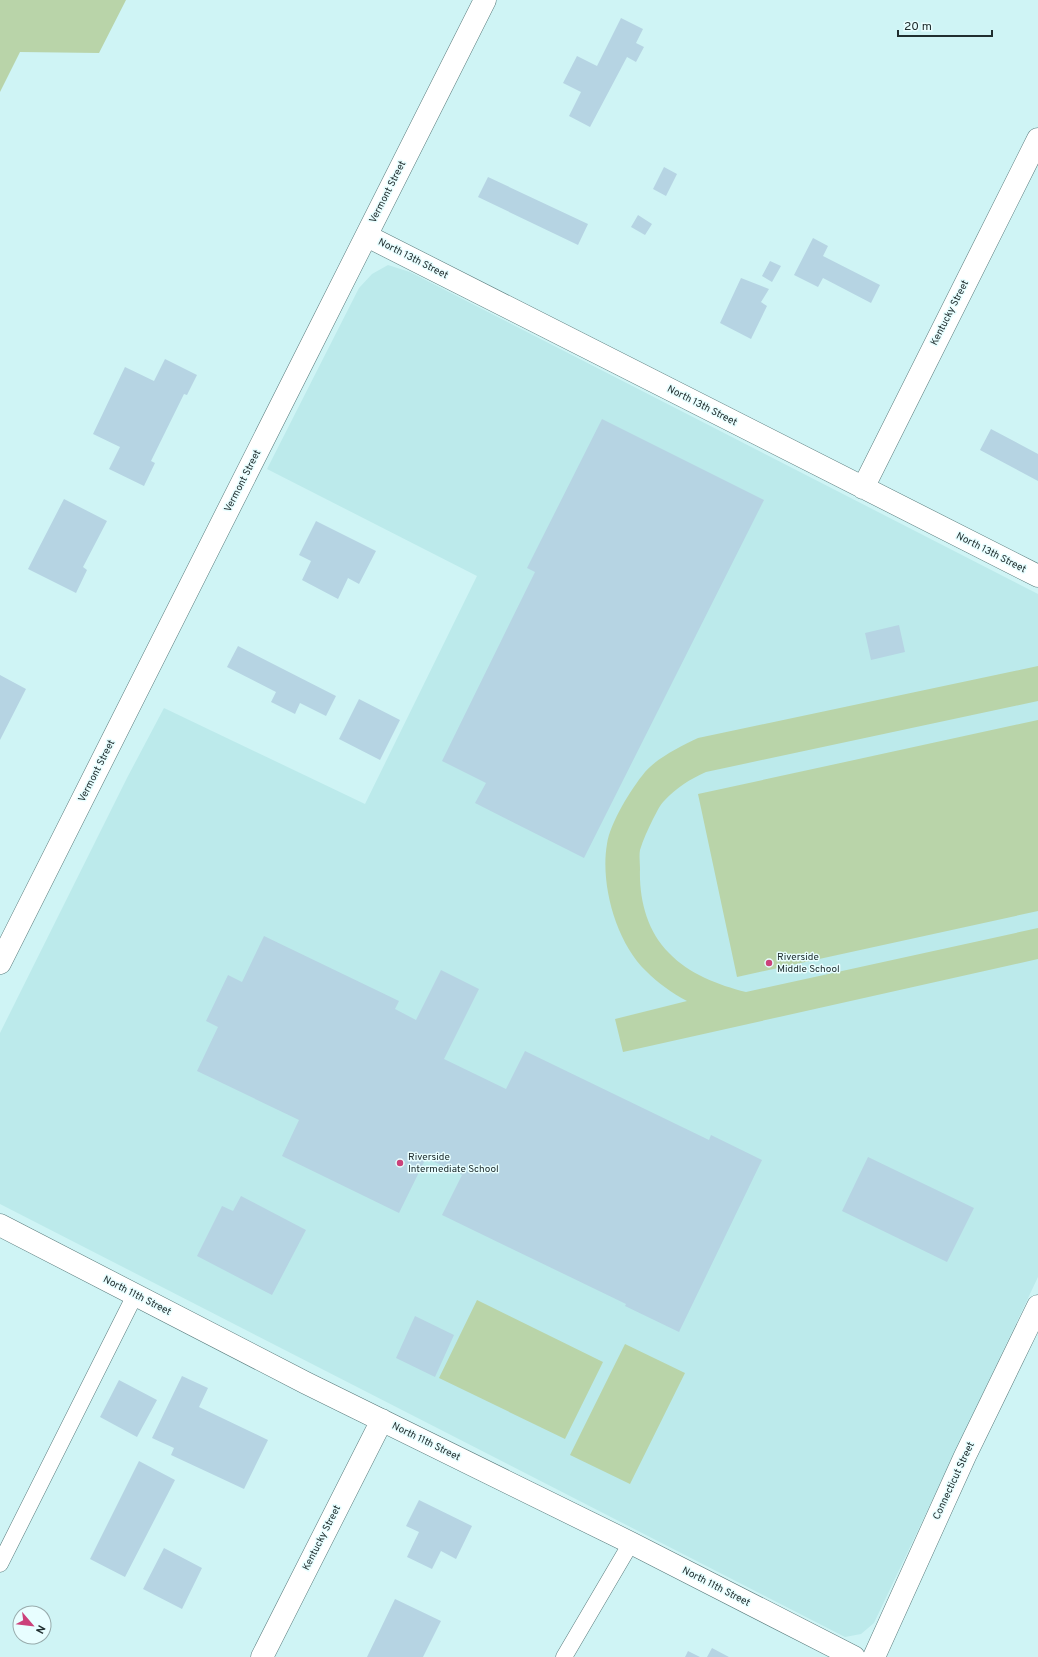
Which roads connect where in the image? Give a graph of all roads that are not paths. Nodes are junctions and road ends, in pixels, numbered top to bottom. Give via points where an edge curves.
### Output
1 (485, 0) edge
2 (1038, 139) edge
3 (366, 236) junction
4 (863, 488) junction
5 (1038, 576) edge
6 (0, 963) edge
7 (0, 1224) edge
8 (135, 1295) junction
9 (1038, 1306) edge
10 (382, 1420) junction
11 (631, 1543) junction
12 (0, 1564) edge
13 (262, 1657) edge
14 (564, 1657) edge
15 (854, 1657) edge
16 (874, 1657) edge

1 - 3 street, Vermont Street
2 - 4 street, Kentucky Street
3 - 4 street, North 13th Street
3 - 6 street, Vermont Street
4 - 5 street, North 13th Street
7 - 8 street, North 11th Street
8 - 10 street, North 11th Street
8 - 12 lane
9 - 16 street, Connecticut Street via 965,1456
10 - 11 street, North 11th Street
10 - 13 street, Kentucky Street
11 - 14 lane
11 - 15 street, North 11th Street

